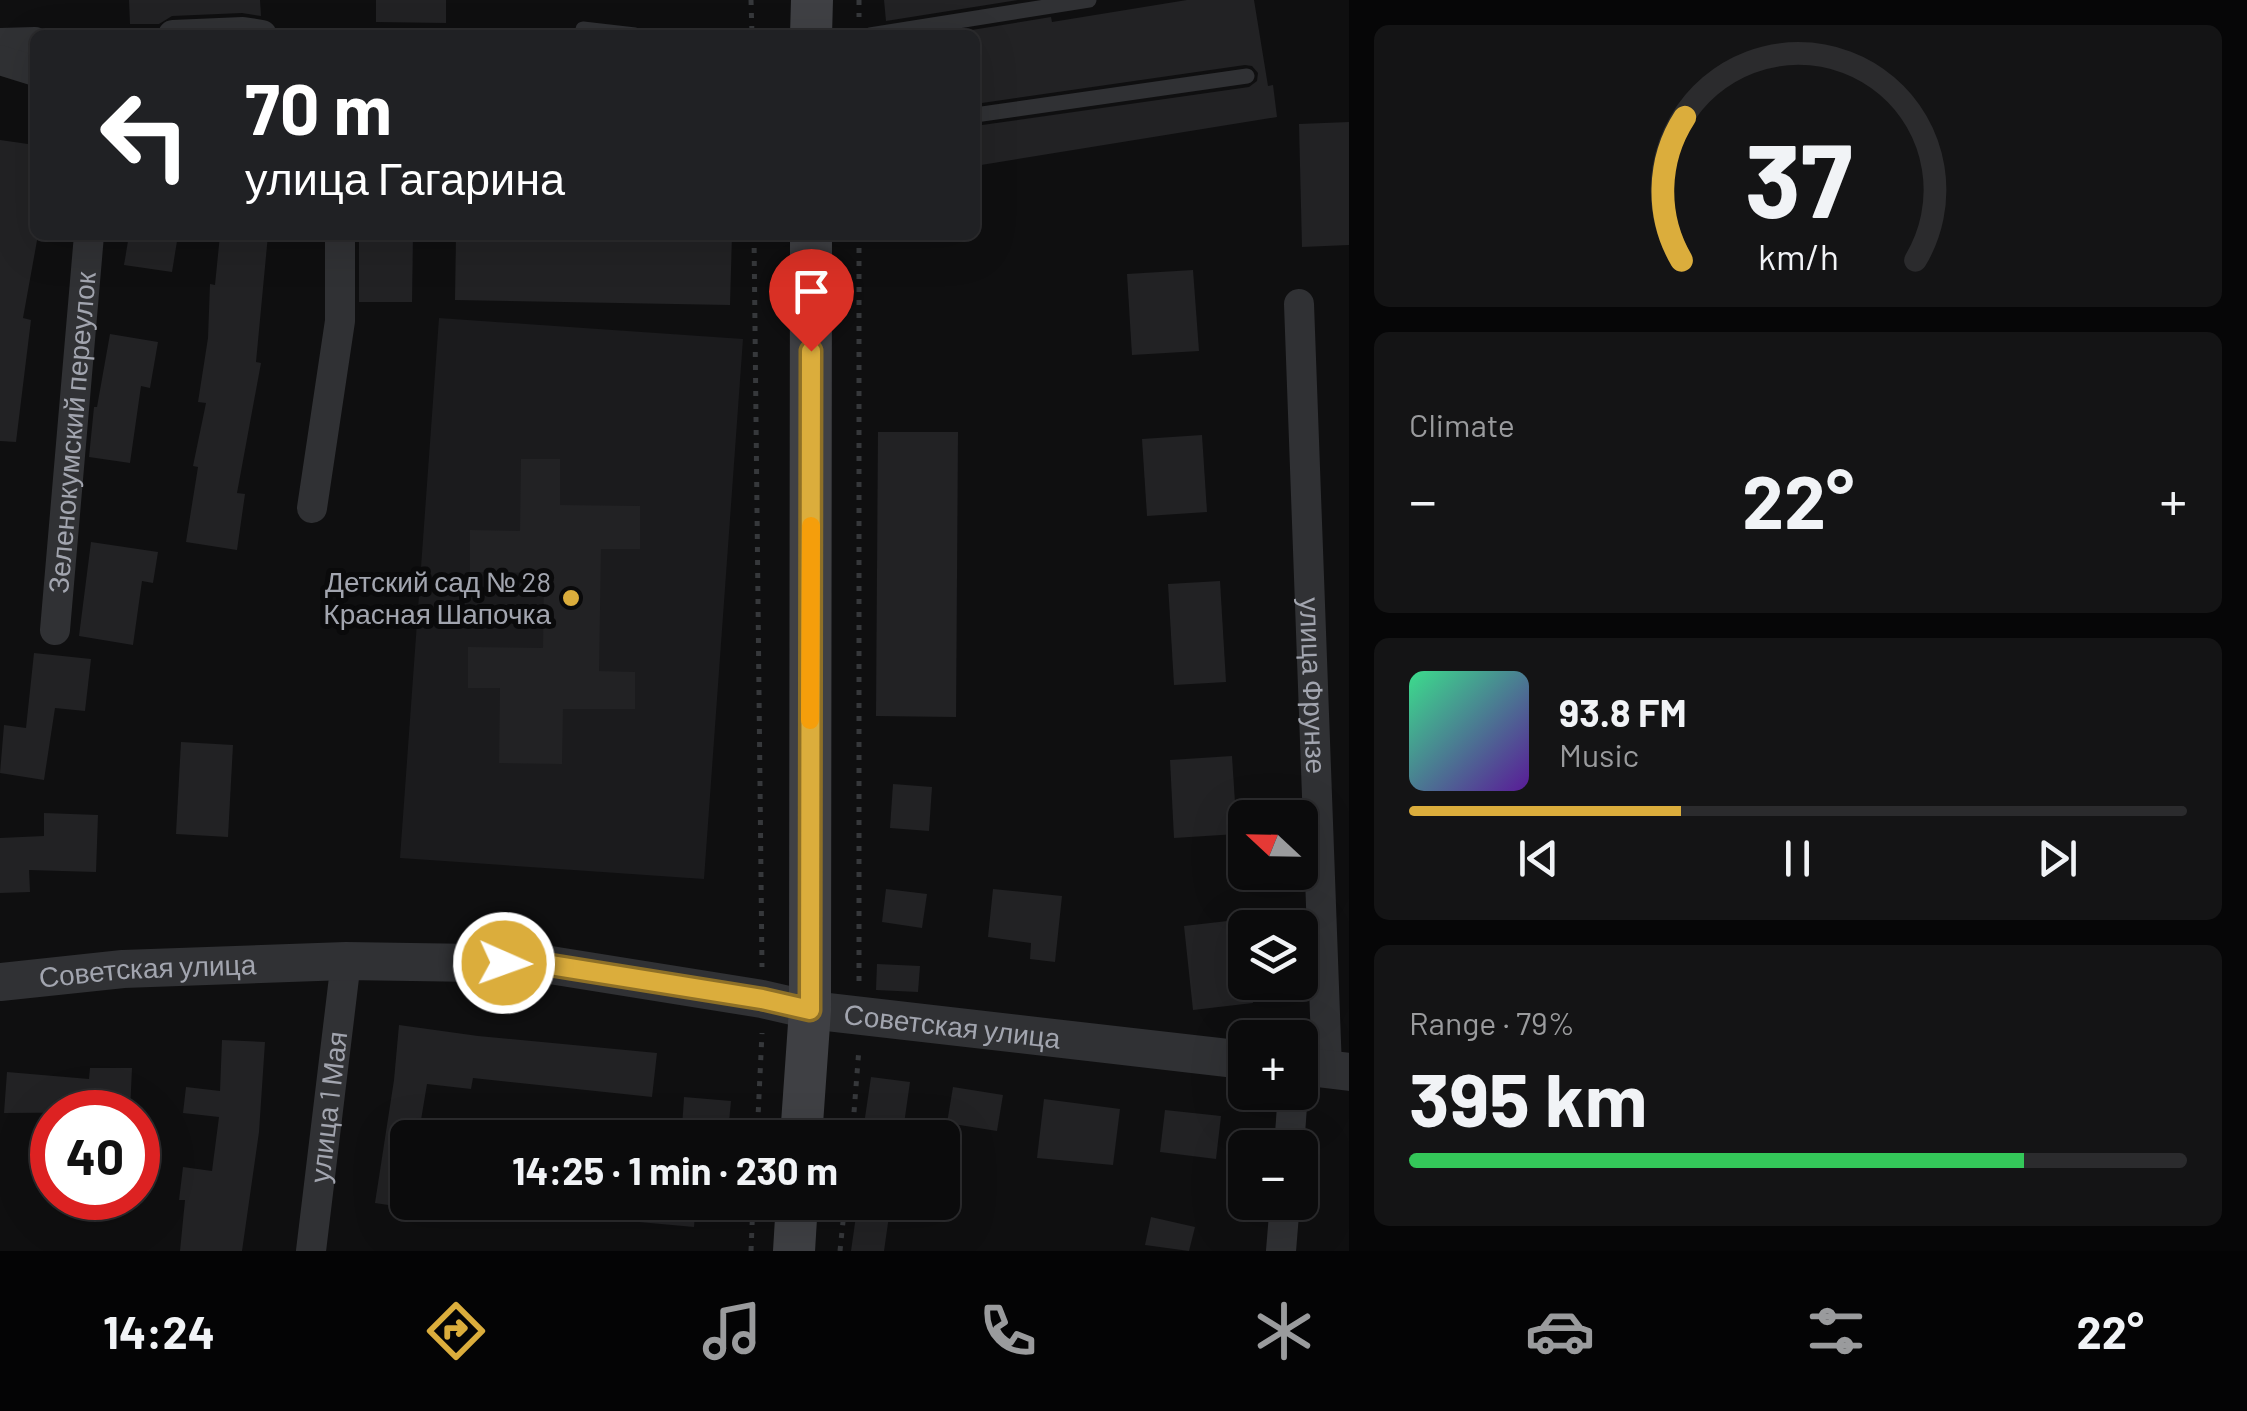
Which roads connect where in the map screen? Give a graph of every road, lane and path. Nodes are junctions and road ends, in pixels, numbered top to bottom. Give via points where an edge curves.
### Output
1 (752, 0) edge
2 (812, 0) edge
3 (1089, 0) edge
4 (583, 29) dead end
5 (592, 30) edge
6 (752, 30) edge
7 (812, 30) edge
8 (901, 30) edge
9 (30, 42) edge
10 (0, 43) edge
11 (0, 60) edge
12 (30, 69) edge
13 (1247, 76) dead end
14 (980, 114) edge
15 (89, 240) edge
16 (340, 240) edge
17 (754, 240) edge
18 (811, 240) edge
19 (859, 240) edge
20 (1299, 304) dead end
21 (312, 508) dead end
22 (55, 630) dead end
23 (346, 961) junction
24 (0, 982) edge
25 (762, 999) junction
26 (810, 1010) junction
27 (859, 1016) junction
28 (1228, 1058) edge
29 (1325, 1069) edge
30 (758, 1120) edge
31 (802, 1120) edge
32 (854, 1120) edge
33 (752, 1220) edge
34 (796, 1220) edge
35 (843, 1220) edge
36 (1284, 1220) edge
37 (311, 1251) edge
38 (750, 1251) edge
39 (794, 1251) edge
40 (840, 1251) edge
41 (1281, 1251) edge

1 - 6 path
2 - 7 main road
3 - 8 lane
4 - 5 lane
9 - 10 street
11 - 12 street
13 - 14 lane
15 - 22 street, Зеленокумский переулок
16 - 21 street via 340,321
17 - 25 path
18 - 26 main road
19 - 27 path
20 - 29 street, улица Фрунзе
23 - 24 street, Советская улица via 122,968
23 - 25 street, Советская улица via 544,964
23 - 37 street, улица 1 Мая
25 - 26 street, Советская улица
25 - 30 path
26 - 27 street, Советская улица
26 - 31 main road
27 - 28 street, Советская улица
27 - 32 path
33 - 38 path
34 - 39 main road
35 - 40 path
36 - 41 street

